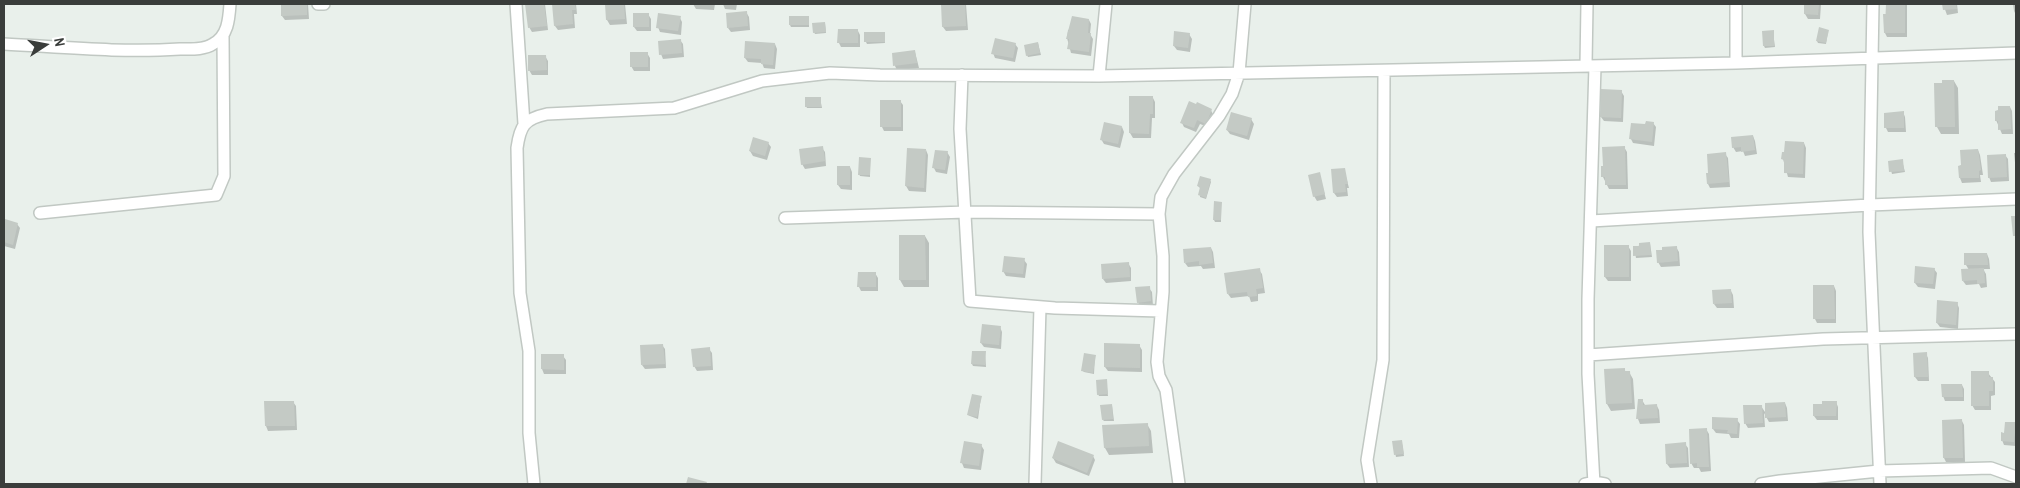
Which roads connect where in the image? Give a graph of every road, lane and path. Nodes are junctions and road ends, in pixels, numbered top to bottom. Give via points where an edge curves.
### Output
1 (230, 4) edge
2 (318, 4) edge
3 (324, 4) edge
4 (516, 4) edge
5 (1106, 4) edge
6 (1245, 4) edge
7 (1587, 4) edge
8 (1736, 4) edge
9 (1873, 4) edge
10 (223, 36) junction
11 (4, 44) edge
12 (2016, 53) edge
13 (1872, 57) junction
14 (1736, 63) junction
15 (1590, 65) junction
16 (1384, 71) junction
17 (1239, 73) junction
18 (962, 75) junction
19 (1099, 76) junction
20 (524, 124) junction
21 (2016, 199) edge
22 (1870, 205) junction
23 (966, 212) junction
24 (40, 213) dead end
25 (1159, 214) junction
26 (786, 218) dead end
27 (1591, 221) junction
28 (1040, 307) junction
29 (1160, 310) junction
30 (2016, 334) edge
31 (1873, 337) junction
32 (1588, 355) junction
33 (1879, 471) junction
34 (2016, 477) edge
35 (534, 484) edge
36 (1035, 484) edge
37 (1179, 484) edge
38 (1371, 484) edge
39 (1594, 484) edge
40 (1761, 484) edge
41 (1880, 484) edge

1 - 10 street
2 - 3 street
4 - 20 street
5 - 19 street
6 - 17 street
7 - 15 street
8 - 14 street
9 - 13 street
10 - 11 street via 205,48 164,50
10 - 24 street via 224,176 216,195
12 - 13 street
13 - 14 street
13 - 22 street
14 - 15 street
15 - 16 street
15 - 27 street
16 - 17 street
16 - 38 street via 1383,360 1367,460
17 - 19 street
17 - 25 street via 1232,94 1219,116 1174,174 1161,197
18 - 19 street
18 - 20 street via 830,73 762,81 674,108 547,114
18 - 23 street via 960,129
20 - 35 street via 519,132 517,148 520,293 528,352 529,433
21 - 22 street
22 - 27 street
22 - 31 street
23 - 25 street
23 - 26 street
23 - 28 street via 970,301
25 - 29 street via 1163,256
27 - 32 street
28 - 29 street
28 - 36 street
29 - 37 street via 1157,362 1166,390
30 - 31 street
31 - 32 street
31 - 33 street
32 - 39 street
33 - 34 street via 1991,468
33 - 40 street
33 - 41 street

